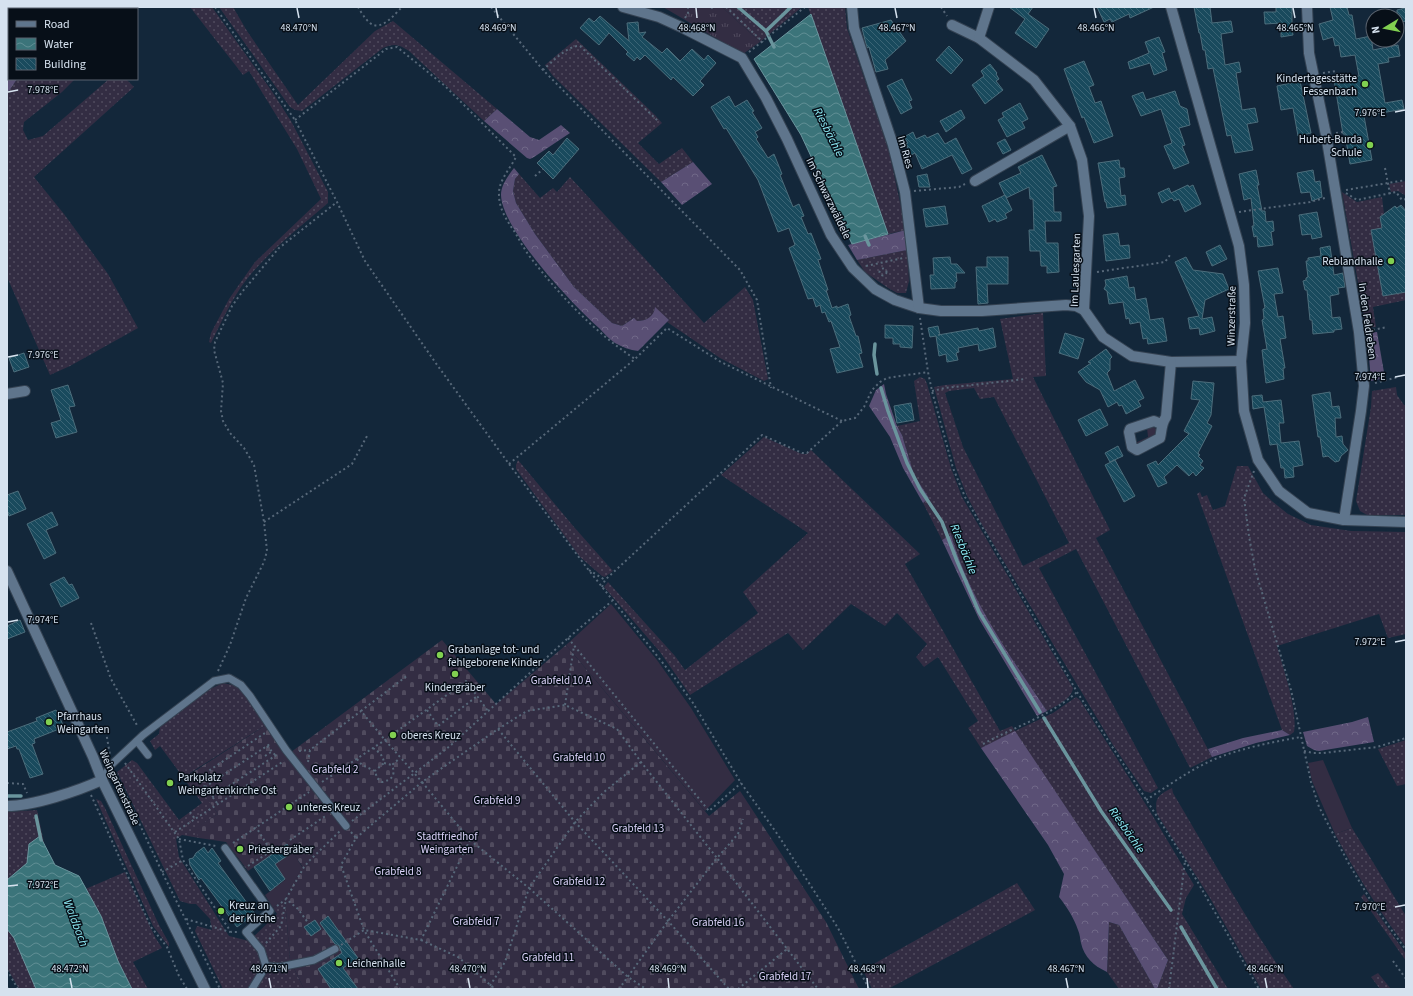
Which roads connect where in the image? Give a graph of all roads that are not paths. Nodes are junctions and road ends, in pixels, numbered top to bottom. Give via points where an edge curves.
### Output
1 (623, 7) edge
2 (852, 7) edge
3 (989, 7) edge
4 (1171, 7) edge
5 (1307, 7) edge
6 (952, 25) dead end
7 (979, 38) junction
8 (1070, 126) junction
9 (975, 181) road end
10 (919, 308) junction
11 (1084, 310) junction
12 (1241, 361) junction
13 (1171, 362) junction
14 (25, 391) dead end
15 (7, 394) edge
16 (1161, 424) dead end
17 (1344, 520) junction
18 (1406, 522) edge
19 (7, 571) edge
20 (137, 741) junction
21 (148, 755) dead end
22 (102, 780) junction
23 (7, 806) edge
24 (346, 826) road end
25 (226, 848) road end
26 (335, 949) road end
27 (266, 966) junction
28 (205, 989) edge
29 (252, 989) edge

1 - 10 street, Im Schwarzwäldele via 676,24 742,58 787,139 831,235 853,268 875,289 895,300
2 - 10 street, Im Ries via 854,28 905,192
3 - 7 street
4 - 12 street, Winzerstraße via 1239,246 1245,323
5 - 17 street, In den Feldreben via 1310,53 1359,332 1364,386
6 - 7 street, Im Laulesgarten
7 - 8 street, Im Laulesgarten via 1034,80
8 - 9 street
8 - 11 street, Im Laulesgarten via 1082,160 1089,216
10 - 11 street, Im Schwarzwäldele via 982,311 1066,305
11 - 13 street, Im Laulesgarten via 1103,337 1132,356
12 - 13 street, Im Laulesgarten
12 - 17 street, Winzerstraße via 1244,411 1258,460 1279,492 1308,513
13 - 16 street via 1166,417
14 - 15 street
17 - 18 street, Winzerstraße
19 - 22 street, Weingartenstraße
20 - 21 lane
20 - 22 lane via 111,765
20 - 24 lane via 214,681 229,678 241,685 250,696 286,750
22 - 23 street via 32,803
22 - 28 street, Weingartenstraße
25 - 27 lane via 270,911 246,932 261,950
26 - 27 lane via 314,960 280,967
27 - 29 lane

